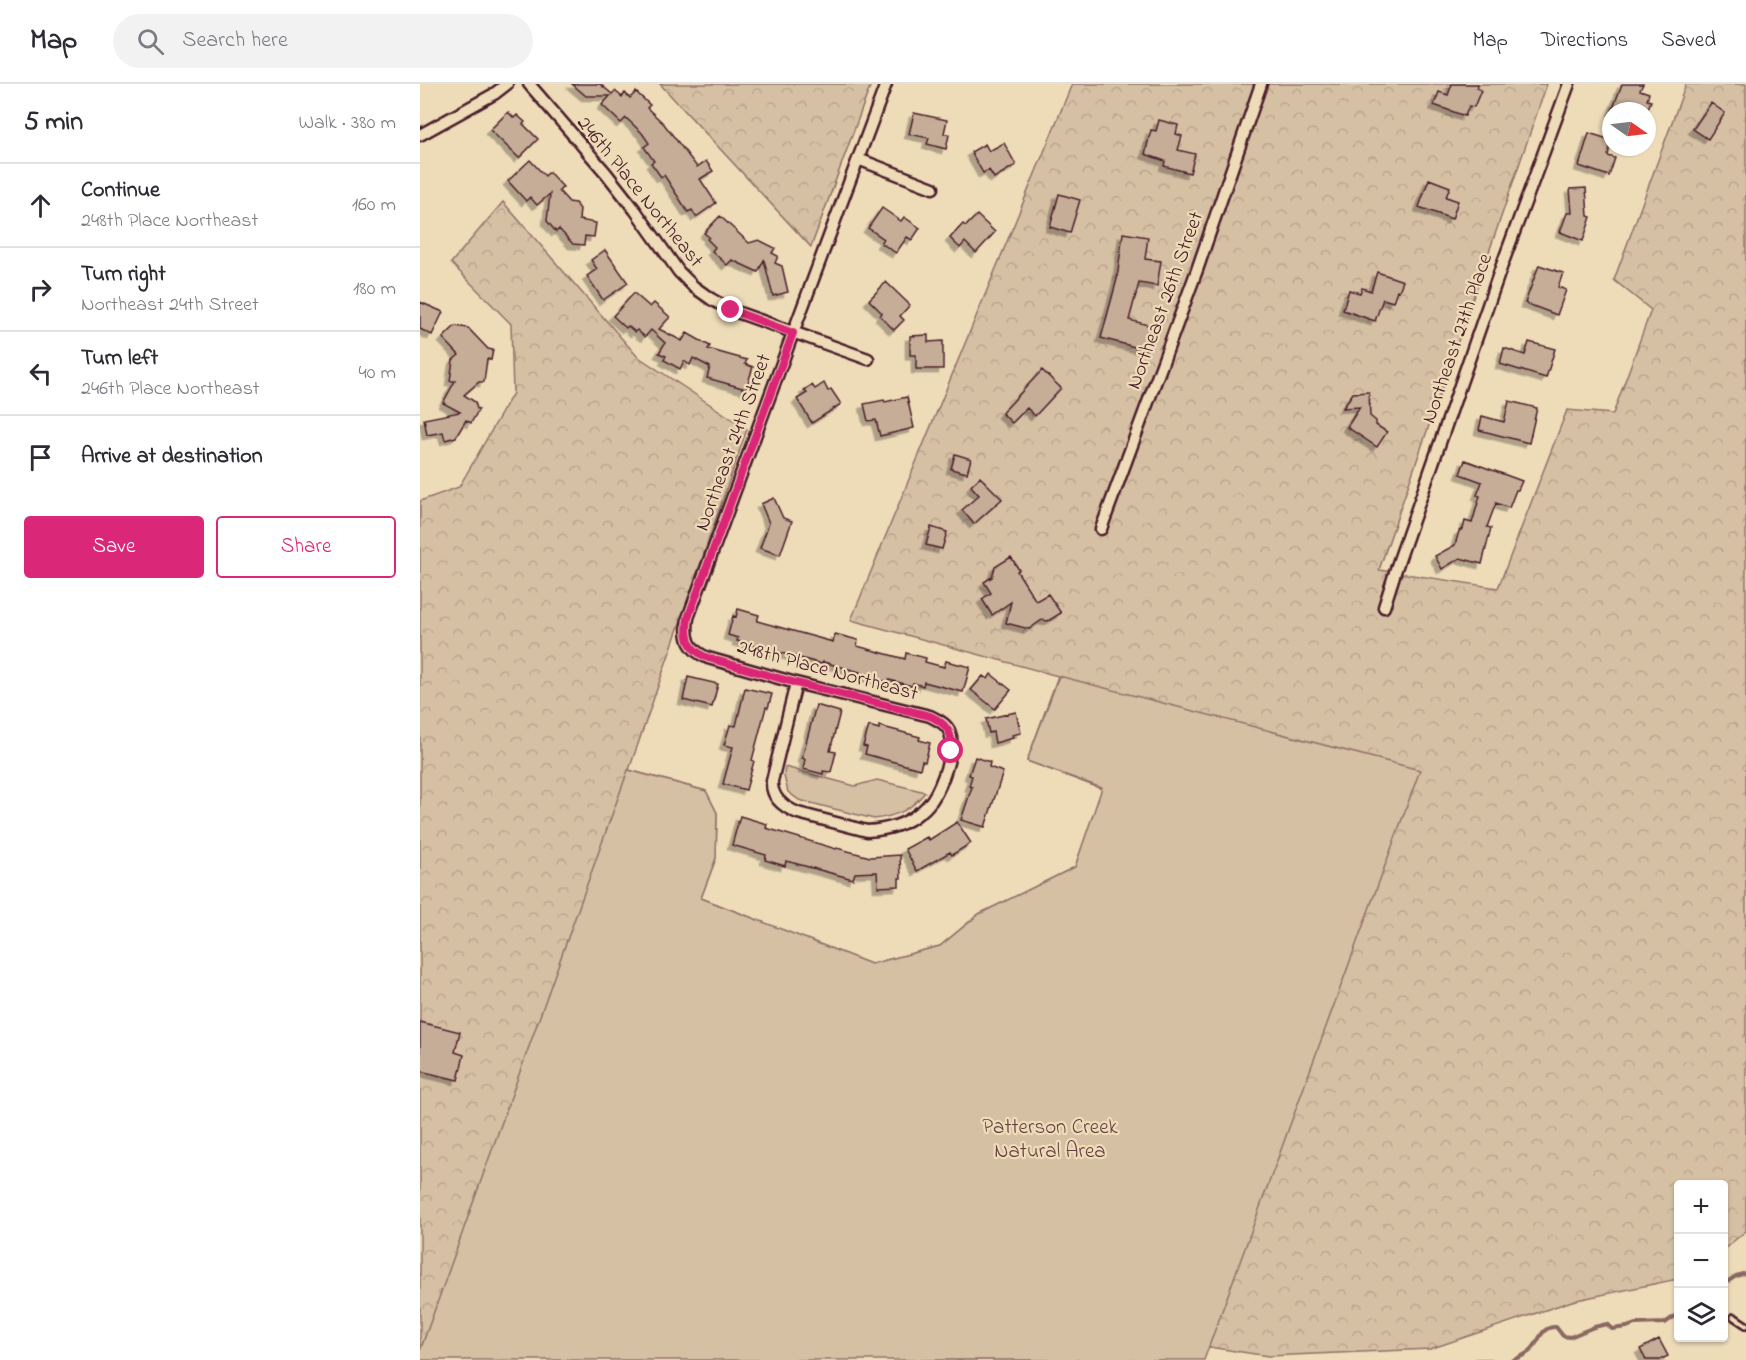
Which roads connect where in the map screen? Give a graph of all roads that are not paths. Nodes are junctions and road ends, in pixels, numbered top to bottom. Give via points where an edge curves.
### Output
1 (507, 84) edge
2 (529, 84) edge
3 (886, 84) edge
4 (1261, 84) edge
5 (1569, 84) edge
6 (420, 135) edge
7 (858, 159) junction
8 (933, 188) dead end
9 (793, 333) junction
10 (868, 360) dead end
11 (1101, 529) dead end
12 (1384, 607) dead end
13 (692, 646) joint
14 (796, 683) junction
15 (1734, 1317) dead end
16 (1746, 1325) edge

1 - 6 street
2 - 9 street, 246th Place Northeast via 606,173 694,287 731,310
3 - 7 street, Northeast 24th Street
4 - 11 street, Northeast 26th Street
5 - 12 street, Northeast 27th Place
7 - 8 street
7 - 9 street, Northeast 24th Street
9 - 10 street, 246th Place Northeast
9 - 13 street, Northeast 24th Street via 688,618 687,638
13 - 14 street, 248th Place Northeast via 708,658
14 - 14 street, 248th Place Northeast via 772,780 781,804 798,813 867,831 894,827 919,814 938,789 951,751 951,734 940,720
15 - 16 lane

